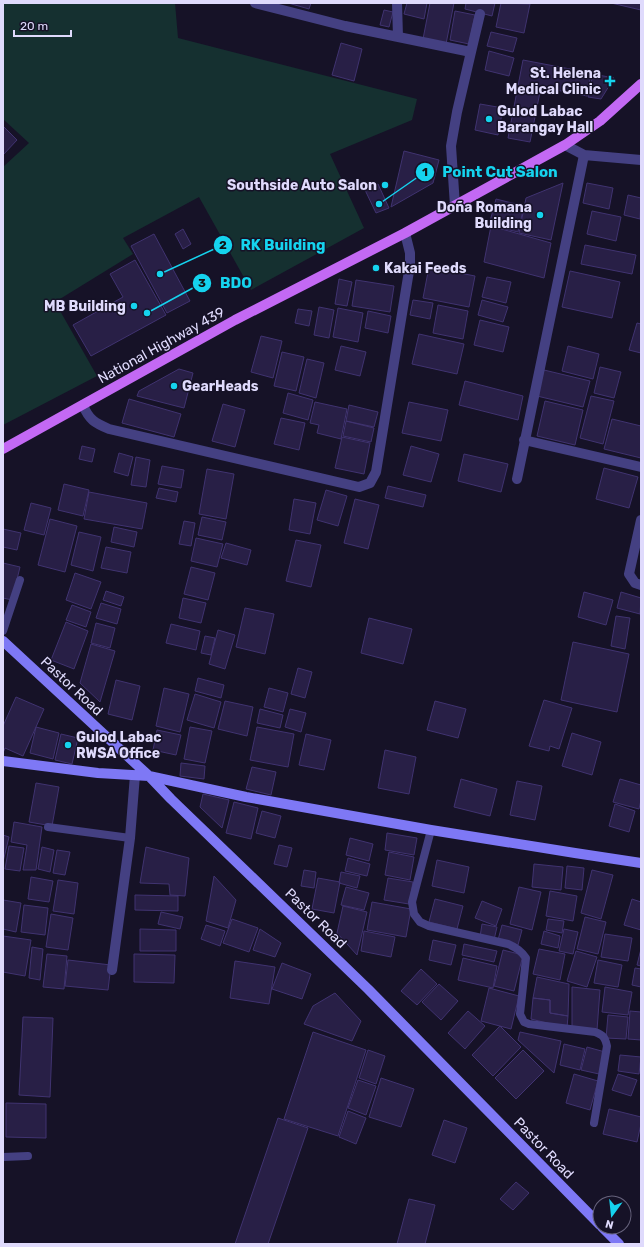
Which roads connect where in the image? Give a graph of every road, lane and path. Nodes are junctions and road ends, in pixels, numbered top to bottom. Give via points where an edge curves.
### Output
1 (255, 3) edge
2 (397, 3) edge
3 (480, 14) dead end
4 (398, 37) junction
5 (471, 52) junction
6 (641, 84) edge
7 (565, 145) junction
8 (584, 155) junction
9 (641, 160) edge
10 (455, 206) junction
11 (405, 234) junction
12 (83, 405) junction
13 (524, 440) junction
14 (3, 449) edge
15 (641, 467) edge
16 (517, 479) dead end
17 (641, 520) edge
18 (20, 580) dead end
19 (641, 585) edge
20 (3, 631) edge
21 (3, 641) edge
22 (3, 761) edge
23 (135, 775) junction
24 (149, 776) junction
25 (48, 827) dead end
26 (431, 830) junction
27 (130, 838) junction
28 (641, 863) edge
29 (112, 970) dead end
30 (594, 1123) dead end
31 (28, 1156) dead end
32 (3, 1157) edge
33 (592, 1217) edge
34 (610, 1235) edge
35 (620, 1244) edge

1 - 4 street
2 - 4 street
3 - 5 street
4 - 5 street
5 - 10 street via 451,146
6 - 7 main road, National Highway 439 via 600,121
7 - 8 street
7 - 10 main road, National Highway 439
8 - 9 street
8 - 13 street
10 - 11 main road, National Highway 439
11 - 12 main road, National Highway 439 via 235,320
11 - 12 street via 410,265 376,472 370,483 359,487 109,429 95,423 86,414
12 - 14 main road, National Highway 439
13 - 15 street
13 - 16 street
17 - 19 street via 629,574 635,583
18 - 20 lane
21 - 24 main road, Pastor Road
22 - 23 main road
23 - 24 main road
23 - 27 street
24 - 26 main road via 246,797
24 - 33 main road, Pastor Road via 368,989
25 - 27 lane
26 - 28 main road
26 - 30 lane via 412,902 414,914 420,922 429,926 508,944 522,951 526,958 520,1014 524,1022 595,1032 605,1038 607,1046
27 - 29 street
31 - 32 lane
34 - 35 main road, Pastor Road

